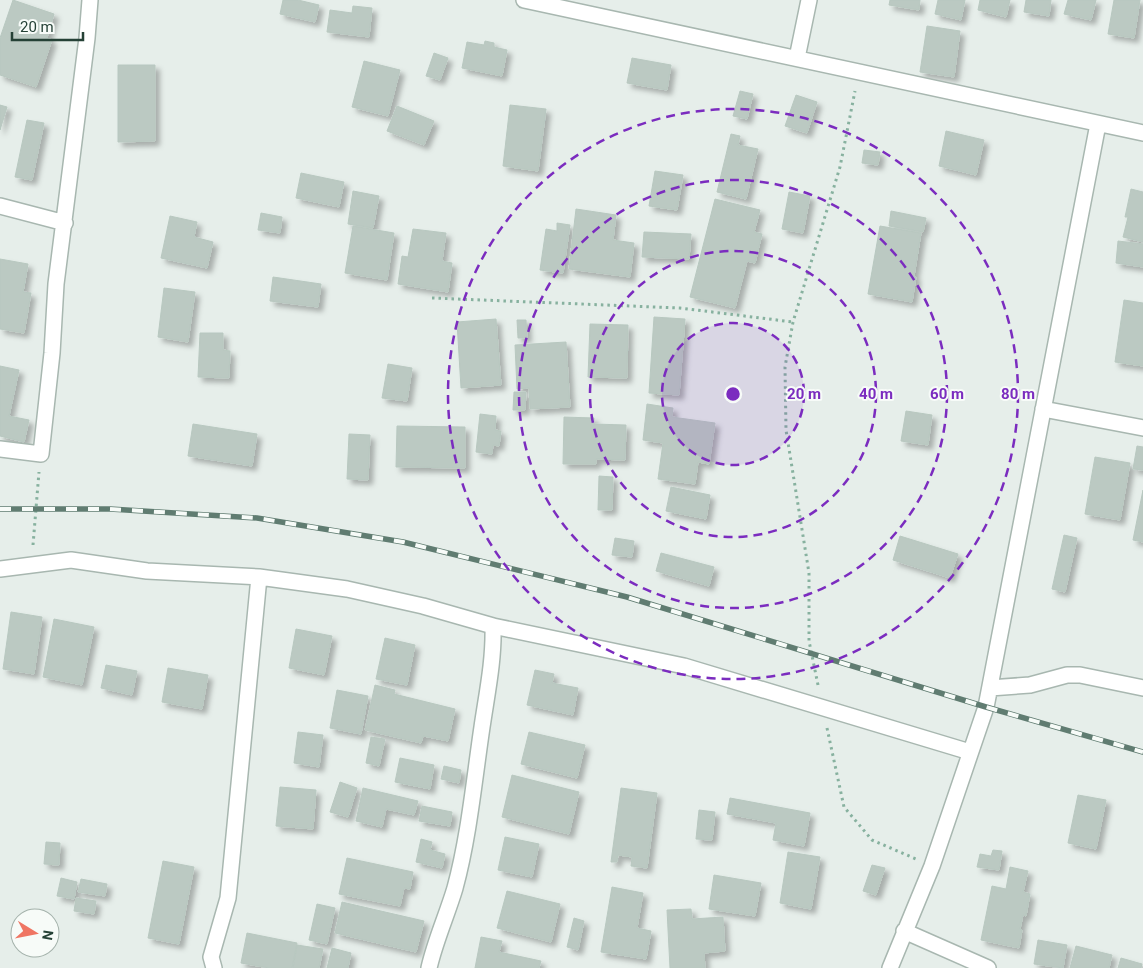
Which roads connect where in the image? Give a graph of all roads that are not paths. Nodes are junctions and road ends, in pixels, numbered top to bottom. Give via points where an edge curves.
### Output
1 (90, 0) edge
2 (524, 0) edge
3 (809, 0) edge
4 (797, 58) junction
5 (1098, 124) junction
6 (1143, 133) edge
7 (0, 206) edge
8 (64, 223) junction
9 (1043, 409) junction
10 (1143, 428) edge
11 (0, 449) edge
12 (0, 569) edge
13 (259, 577) junction
14 (492, 626) junction
15 (990, 688) junction
16 (1143, 688) edge
17 (970, 752) junction
18 (904, 931) junction
19 (214, 968) edge
20 (429, 968) edge
21 (890, 968) edge
22 (988, 968) edge

1 - 8 street
2 - 4 street
3 - 4 street
4 - 5 street
5 - 6 street
5 - 9 street
7 - 8 street
8 - 11 street via 41,454
9 - 10 street
9 - 15 street
12 - 13 street via 71,560 147,571
13 - 14 street via 348,589
13 - 19 street via 228,898 210,957
14 - 17 street via 684,666
14 - 20 street via 494,647 473,803 455,888
15 - 16 street via 1030,685 1060,676 1080,675
15 - 17 street
17 - 18 street via 932,866
18 - 21 street
18 - 22 street

